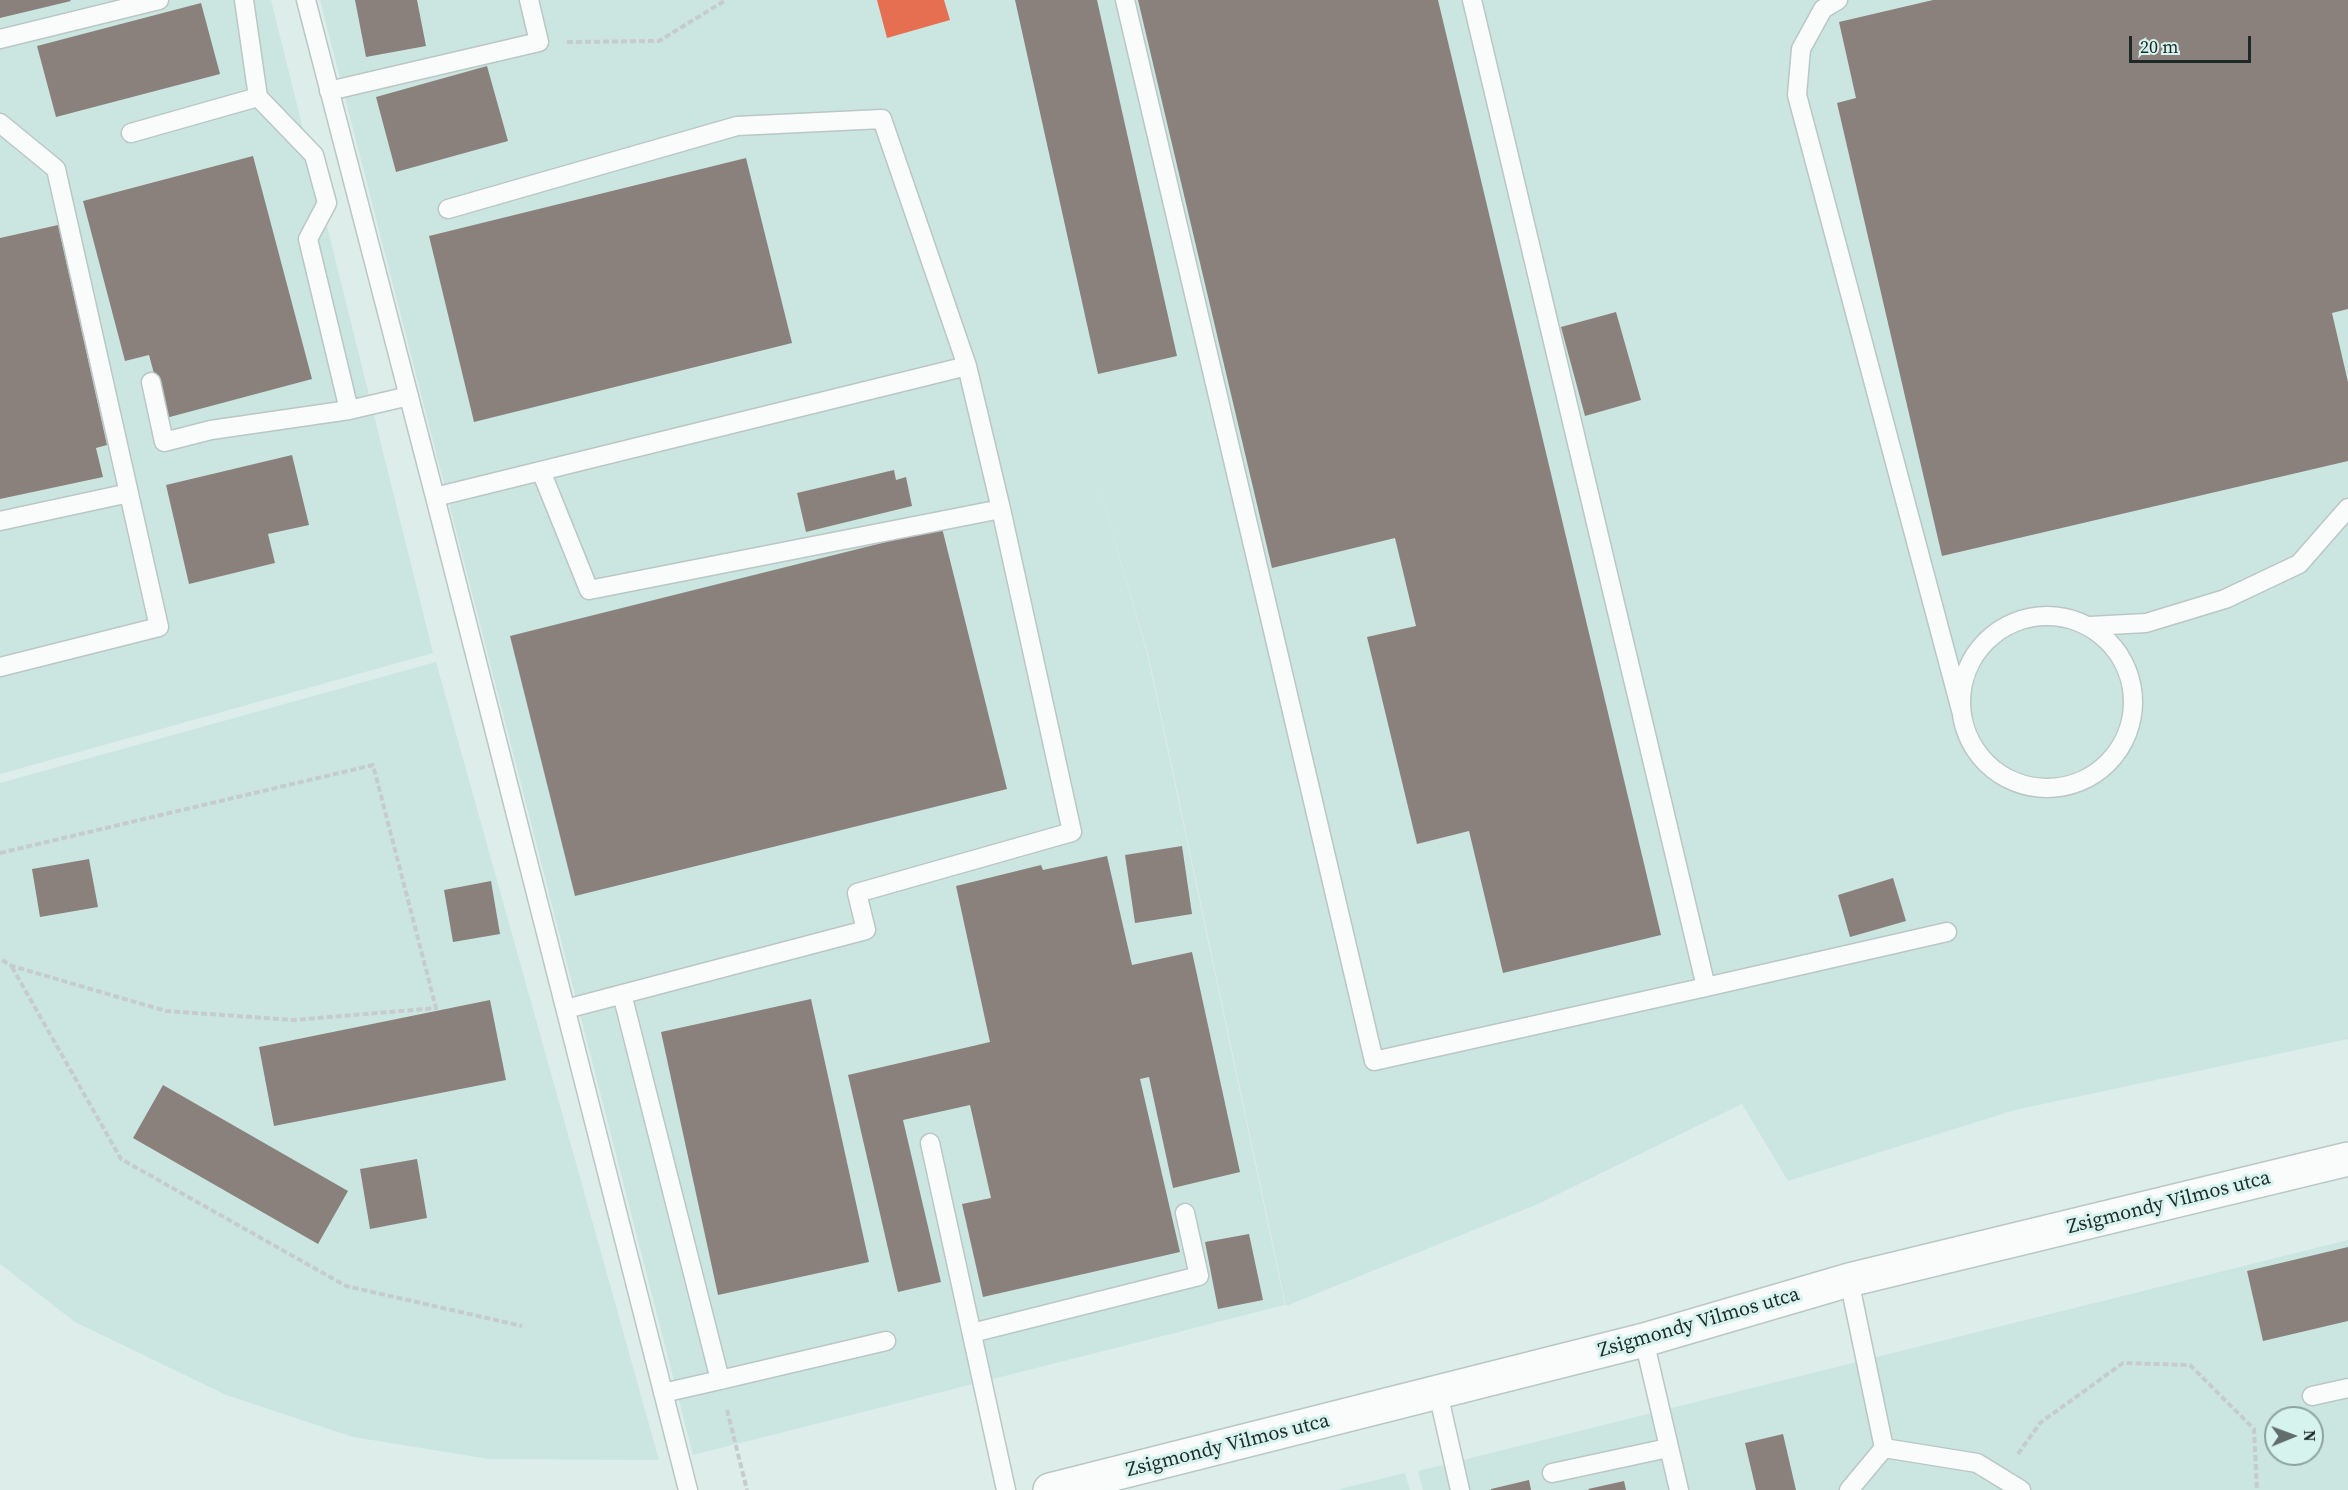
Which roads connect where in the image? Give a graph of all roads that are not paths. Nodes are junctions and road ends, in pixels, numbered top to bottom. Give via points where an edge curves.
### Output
1 (159, 0) edge
2 (244, 0) edge
3 (306, 0) edge
4 (529, 0) edge
5 (1125, 0) edge
6 (1472, 0) edge
7 (1838, 0) edge
8 (0, 39) edge
9 (329, 91) junction
10 (258, 97) junction
11 (0, 123) edge
12 (131, 133) dead end
13 (448, 209) dead end
14 (968, 366) junction
15 (151, 382) dead end
16 (409, 396) junction
17 (349, 410) junction
18 (541, 471) junction
19 (129, 493) junction
20 (435, 497) junction
21 (2348, 508) edge
22 (1001, 509) junction
23 (0, 521) edge
24 (2090, 627) junction
25 (0, 667) edge
26 (1962, 714) junction
27 (1947, 932) dead end
28 (1706, 987) junction
29 (622, 994) junction
30 (566, 1009) junction
31 (930, 1143) dead end
32 (2348, 1160) edge
33 (1185, 1213) dead end
34 (1849, 1280) junction
35 (972, 1333) junction
36 (1644, 1340) junction
37 (886, 1341) dead end
38 (720, 1380) junction
39 (2348, 1388) edge
40 (663, 1393) junction
41 (1438, 1394) junction
42 (2312, 1396) dead end
43 (1668, 1448) junction
44 (1884, 1448) junction
45 (1552, 1473) dead end
46 (688, 1490) edge
47 (1006, 1490) edge
48 (1050, 1490) edge
49 (1460, 1490) edge
50 (1679, 1490) edge
51 (1849, 1490) edge
52 (2021, 1490) edge

1 - 8 lane
2 - 10 lane
3 - 9 lane
4 - 9 lane via 539,42
5 - 28 lane via 1374,1061
6 - 28 lane
7 - 26 lane via 1823,9 1801,49 1797,95
9 - 16 lane
10 - 12 lane
10 - 17 lane via 314,154 327,203 308,239
11 - 19 lane via 56,170
13 - 14 lane via 737,126 882,119
14 - 18 lane
14 - 22 lane
15 - 17 lane via 164,442 211,430
16 - 17 lane
16 - 20 lane
18 - 20 lane
18 - 22 lane via 589,590
19 - 23 lane
19 - 25 lane via 159,627
20 - 30 lane
21 - 24 lane via 2299,564 2225,599 2146,623
22 - 29 lane via 1072,832 857,893 866,930
24 - 26 lane via 2064,617 2037,616 2011,623 1988,639 1971,661 1962,687
24 - 26 lane via 2114,646 2129,672 2134,701 2129,731 2115,758 2092,777 2064,788 2034,789 2007,780 1986,764 1970,741
27 - 28 lane
29 - 30 lane
29 - 38 lane
30 - 40 lane
31 - 35 lane
32 - 34 street, Zsigmondy Vilmos utca
33 - 35 lane via 1199,1276
34 - 36 street, Zsigmondy Vilmos utca
34 - 44 lane
35 - 47 lane
36 - 41 street, Zsigmondy Vilmos utca
36 - 43 lane
37 - 38 lane
38 - 40 lane
39 - 42 lane
40 - 46 lane
41 - 48 street, Zsigmondy Vilmos utca
41 - 49 lane
43 - 45 lane
43 - 50 lane
44 - 51 lane
44 - 52 lane via 1977,1462

